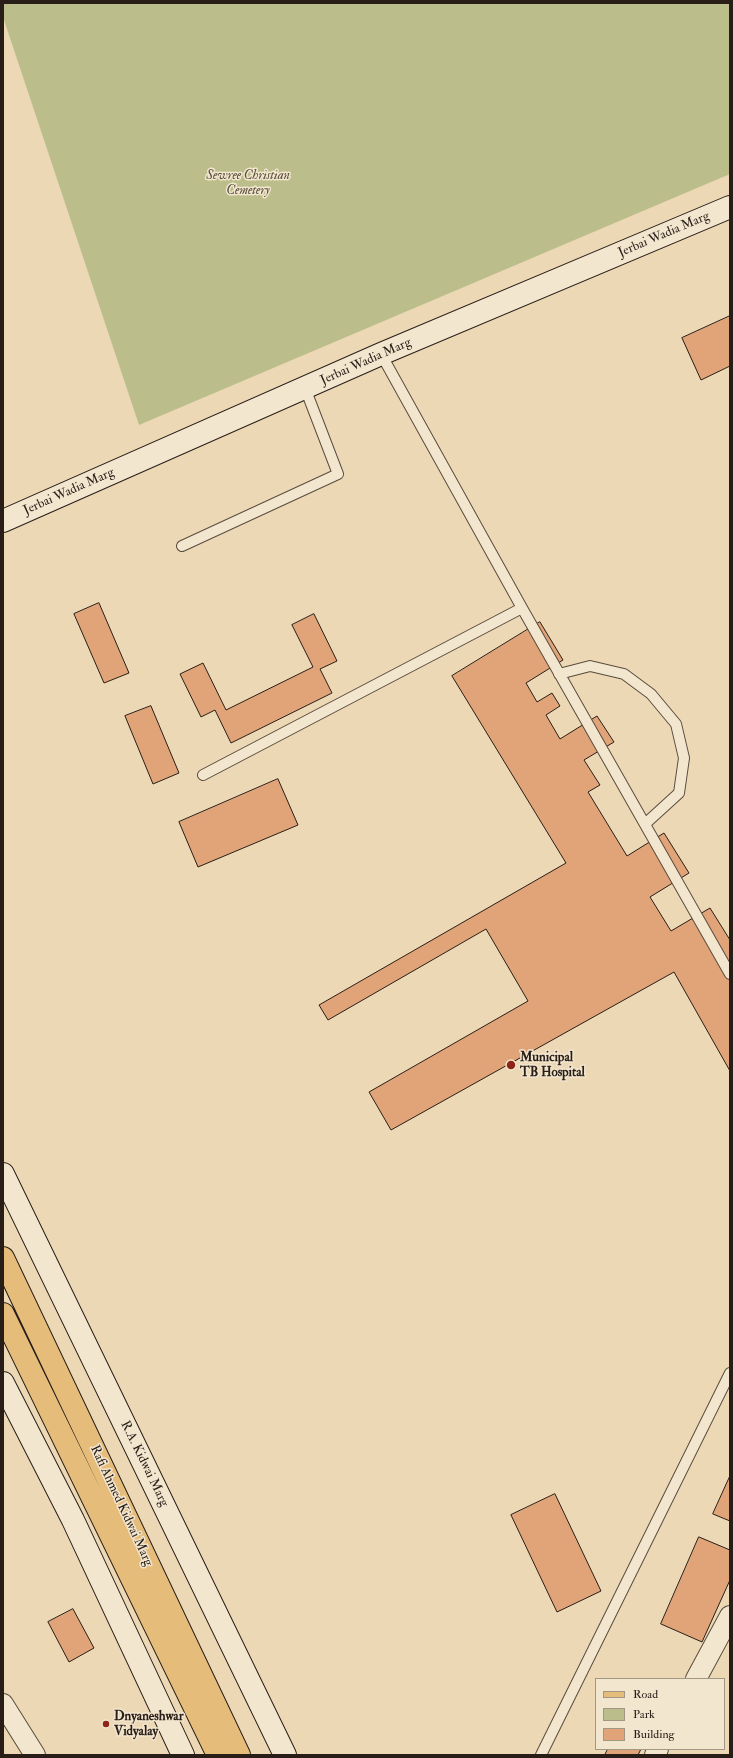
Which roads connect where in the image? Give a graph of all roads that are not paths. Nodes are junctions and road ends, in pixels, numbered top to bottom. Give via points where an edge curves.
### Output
1 (730, 206) edge
2 (381, 354) junction
3 (305, 388) junction
4 (3, 521) edge
5 (182, 546) dead end
6 (522, 608) junction
7 (559, 674) junction
8 (203, 776) dead end
9 (645, 824) junction
10 (730, 974) edge
11 (3, 1174) edge
12 (3, 1258) edge
13 (3, 1314) edge
14 (730, 1373) edge
15 (3, 1383) edge
16 (730, 1616) edge
17 (697, 1678) edge
18 (3, 1704) edge
19 (35, 1755) edge
20 (183, 1755) edge
21 (218, 1755) edge
22 (239, 1755) edge
23 (285, 1755) edge
24 (541, 1755) edge

1 - 2 street, Jerbai Wadia Marg
2 - 3 street, Jerbai Wadia Marg
2 - 6 lane
3 - 4 street, Jerbai Wadia Marg
3 - 5 lane via 338,474
6 - 7 lane
6 - 8 lane
7 - 9 lane
7 - 9 lane via 590,666 624,674 651,694 676,724 684,758 679,793
9 - 10 lane
11 - 23 street, R.A. Kidwai Marg
12 - 22 main road, Rafi Ahmed Kidwai Marg
13 - 21 main road
14 - 24 lane
15 - 20 street via 73,1520
16 - 17 street
18 - 19 street

